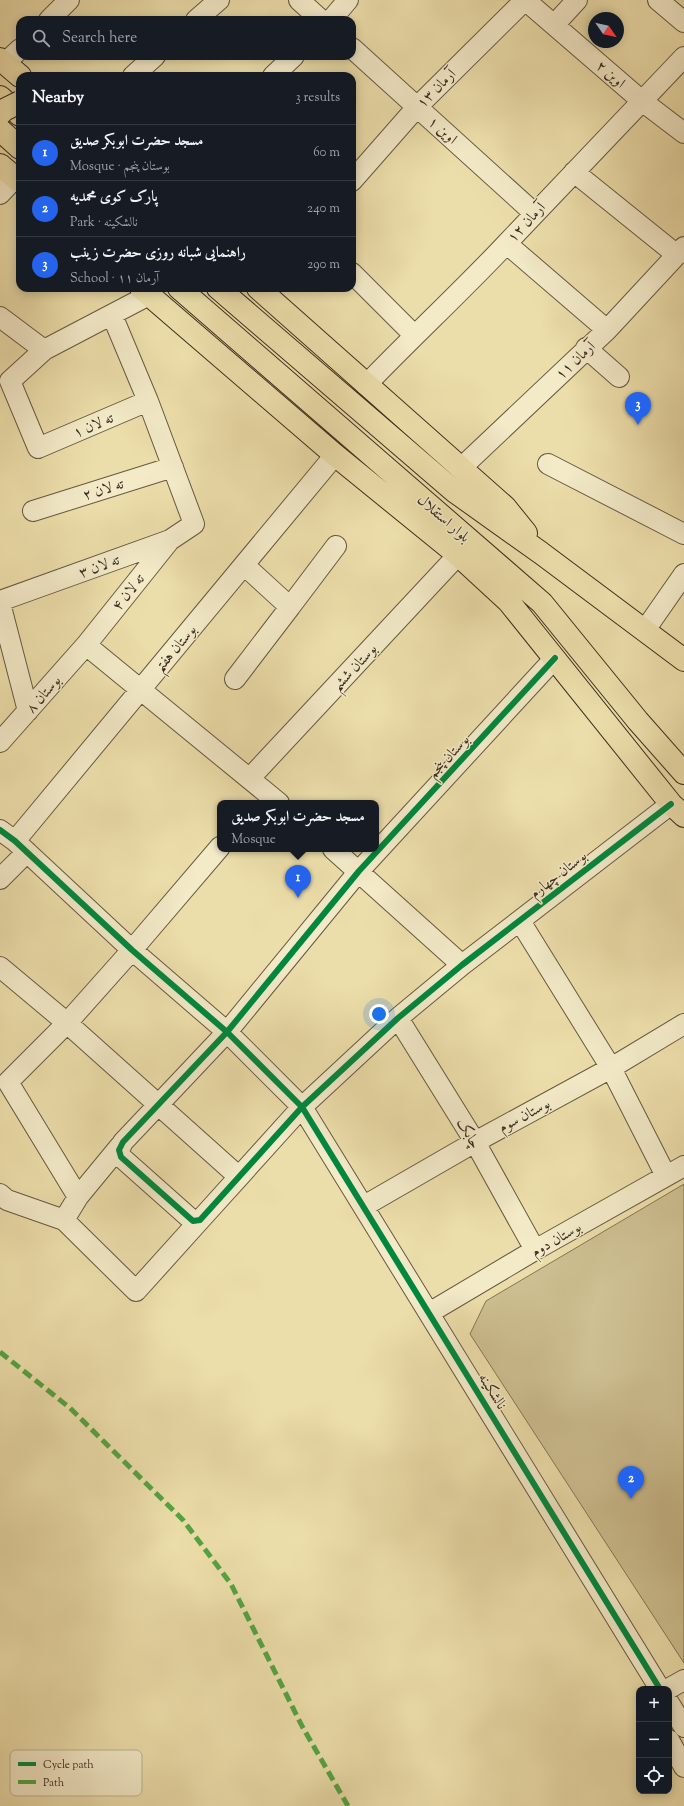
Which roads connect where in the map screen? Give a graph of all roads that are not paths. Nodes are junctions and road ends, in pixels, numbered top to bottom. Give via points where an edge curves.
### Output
1 (69, 0) edge
2 (219, 0) edge
3 (299, 0) edge
4 (348, 0) edge
5 (525, 0) edge
6 (576, 0) edge
7 (658, 0) edge
8 (53, 16) edge
9 (201, 16) edge
10 (317, 16) edge
11 (334, 16) edge
12 (684, 22) edge
13 (554, 25) junction
14 (356, 52) edge
15 (684, 57) edge
16 (151, 60) edge
17 (290, 60) edge
18 (137, 72) edge
19 (277, 72) edge
20 (0, 97) edge
21 (642, 101) junction
22 (16, 104) edge
23 (417, 107) junction
24 (16, 111) edge
25 (0, 114) edge
26 (0, 130) edge
27 (684, 133) edge
28 (16, 144) edge
29 (574, 172) junction
30 (12, 175) edge
31 (356, 177) edge
32 (0, 194) edge
33 (534, 212) junction
34 (507, 244) junction
35 (680, 251) edge
36 (356, 277) edge
37 (145, 292) edge
38 (184, 292) edge
39 (223, 292) edge
40 (262, 292) edge
41 (112, 315) junction
42 (0, 317) edge
43 (607, 330) junction
44 (414, 335) junction
45 (586, 348) junction
46 (44, 350) junction
47 (619, 377) dead end
48 (366, 385) junction
49 (148, 401) junction
50 (335, 455) junction
51 (548, 464) dead end
52 (173, 467) junction
53 (461, 468) junction
54 (33, 510) dead end
55 (684, 534) edge
56 (170, 540) junction
57 (336, 546) dead end
58 (541, 553) junction
59 (458, 555) junction
60 (244, 565) junction
61 (684, 574) edge
62 (0, 602) edge
63 (290, 607) junction
64 (645, 630) junction
65 (4, 637) edge
66 (86, 645) junction
67 (555, 658) junction
68 (684, 660) edge
69 (236, 679) dead end
70 (141, 689) junction
71 (28, 711) junction
72 (0, 742) edge
73 (684, 773) edge
74 (250, 778) junction
75 (267, 799) edge
76 (677, 810) edge
77 (14, 841) edge
78 (379, 850) edge
79 (217, 851) edge
80 (337, 852) edge
81 (377, 852) edge
82 (360, 871) junction
83 (0, 879) edge
84 (520, 921) junction
85 (132, 950) junction
86 (462, 965) junction
87 (0, 967) edge
88 (398, 1018) junction
89 (67, 1023) junction
90 (684, 1024) edge
91 (227, 1032) junction
92 (611, 1068) junction
93 (158, 1105) junction
94 (302, 1107) junction
95 (475, 1142) junction
96 (120, 1146) junction
97 (684, 1166) edge
98 (238, 1176) junction
99 (666, 1176) junction
100 (0, 1194) edge
101 (78, 1197) junction
102 (364, 1206) junction
103 (64, 1220) junction
104 (200, 1220) junction
105 (535, 1250) junction
106 (429, 1313) junction
107 (684, 1680) edge
108 (658, 1686) edge
109 (672, 1687) edge
110 (674, 1706) edge
111 (684, 1727) edge
112 (672, 1745) edge
113 (684, 1767) edge

1 - 8 street
2 - 9 street
3 - 10 street
4 - 11 street
5 - 13 street, اوین ۲
5 - 23 street, آرمان ۱۳
6 - 13 street
7 - 12 street
13 - 21 street, اوین ۲
14 - 23 street, اوین ۱
15 - 21 street, آرمان ۱۲
16 - 18 street
17 - 19 street
20 - 24 main road
21 - 27 street, اوین ۲
21 - 29 street, آرمان ۱۲
22 - 25 main road, bridge
23 - 31 street, آرمان ۱۳
23 - 33 street, اوین ۱
26 - 28 main road
29 - 33 street, آرمان ۱۲
29 - 35 street
30 - 32 street
33 - 34 street, آرمان ۱۲
34 - 43 street
34 - 44 street, آرمان ۱۲
35 - 43 street, آرمان ۱۱
36 - 44 street
37 - 41 street
37 - 50 main road
38 - 73 main road, بلوار استقلال via 542,603
39 - 58 main road, بلوار استقلال via 454,491
40 - 48 main road
41 - 46 street
41 - 49 street
42 - 46 street
43 - 45 street, آرمان ۱۱
44 - 48 street, آرمان ۱۲
45 - 47 street
45 - 53 street, آرمان ۱۱
46 - 49 street, ته لان ۱ via 10,381 38,448
48 - 53 main road
49 - 52 street
50 - 59 main road
50 - 60 street, بوستان هفتم
51 - 55 street
52 - 54 street, ته لان ۲
52 - 56 street, ته لان ۳ via 194,524
53 - 58 main road via 505,507
56 - 62 street, ته لان ۳
56 - 66 street, ته لان ۴
57 - 63 street
58 - 64 main road, بلوار استقلال
59 - 67 main road via 509,602
59 - 74 street, بوستان ششم
60 - 63 street
60 - 70 street, بوستان هفتم
61 - 64 street
62 - 65 street
63 - 69 street
64 - 68 main road, بلوار استقلال
65 - 71 street
66 - 70 street
66 - 71 street, بوستان ۸
67 - 76 main road
67 - 78 street, بوستان پنجم
70 - 74 street
70 - 77 street, بوستان هفتم
71 - 72 street, بوستان ۸
74 - 75 street
76 - 84 street, بوستان چهارم
77 - 83 street, بوستان هفتم
77 - 85 street, نالشکینه
79 - 85 street
80 - 82 street
81 - 82 street, بوستان پنجم
82 - 86 street
82 - 91 street, بوستان پنجم
84 - 86 street, بوستان چهارم
84 - 92 street
85 - 89 street
85 - 91 street, نالشکینه
86 - 88 street, بوستان چهارم
87 - 89 street
88 - 94 street, بوستان چهارم
88 - 95 street, چابک
89 - 93 street
89 - 101 street via 8,1082
90 - 92 street, بوستان سوم
91 - 93 street, بوستان پنجم
91 - 94 street, نالشکینه
92 - 95 street, بوستان سوم
92 - 99 street
93 - 96 street, بوستان پنجم
93 - 98 street
94 - 98 street, بوستان چهارم
94 - 102 street, نالشکینه
95 - 102 street, بوستان سوم
95 - 105 street, چابک
96 - 101 street, بوستان پنجم
96 - 104 street via 121,1157 193,1221
97 - 99 street, بوستان دوم
98 - 104 street, بوستان چهارم
99 - 105 street, بوستان دوم
100 - 103 street via 7,1200
101 - 103 street, بوستان پنجم
102 - 106 street, نالشکینه
103 - 104 street, بوستان چهارم via 136,1291
105 - 106 street, بوستان دوم
106 - 108 street, نالشکینه
107 - 109 street
110 - 111 street
112 - 113 street

